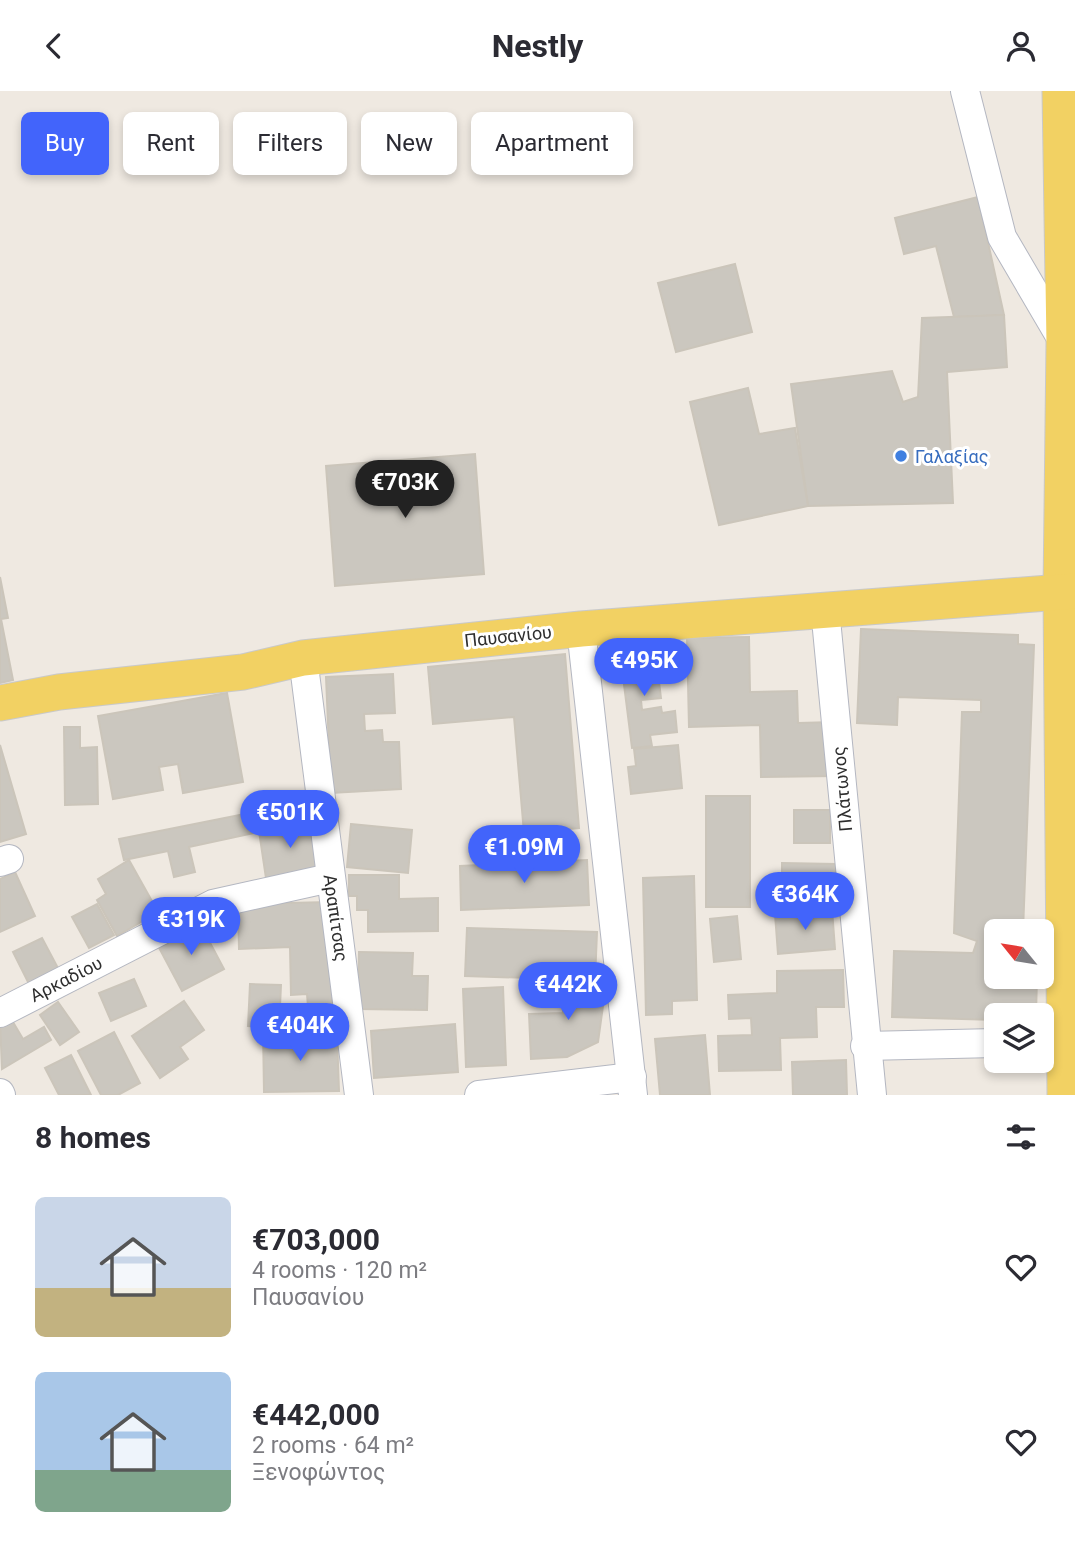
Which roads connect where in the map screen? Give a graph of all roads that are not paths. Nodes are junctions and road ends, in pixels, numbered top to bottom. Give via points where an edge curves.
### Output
1 (965, 91) edge
2 (1060, 91) edge
3 (1064, 343) junction
4 (1068, 591) edge
5 (825, 609) junction
6 (581, 629) junction
7 (303, 658) junction
8 (0, 703) edge
9 (330, 878) junction
10 (1054, 1012) edge
11 (0, 1013) edge
12 (984, 1043) edge
13 (866, 1046) junction
14 (1054, 1046) edge
15 (632, 1086) edge
16 (493, 1094) edge
17 (359, 1095) edge
18 (872, 1095) edge
19 (1065, 1095) edge

1 - 3 street via 1002,237
2 - 3 main road
3 - 4 main road
4 - 5 main road, Παυσανίου
4 - 10 main road
5 - 6 main road, Παυσανίου
5 - 13 street, Πλάτωνος
6 - 7 main road, Παυσανίου
6 - 15 street
7 - 8 main road, Παυσανίου via 243,672
7 - 9 street, Αραπίτσας
9 - 11 street, Αρκαδίου via 213,904
9 - 17 street, Αραπίτσας
12 - 13 street
13 - 18 street, Πλάτωνος
14 - 19 main road
15 - 16 street

